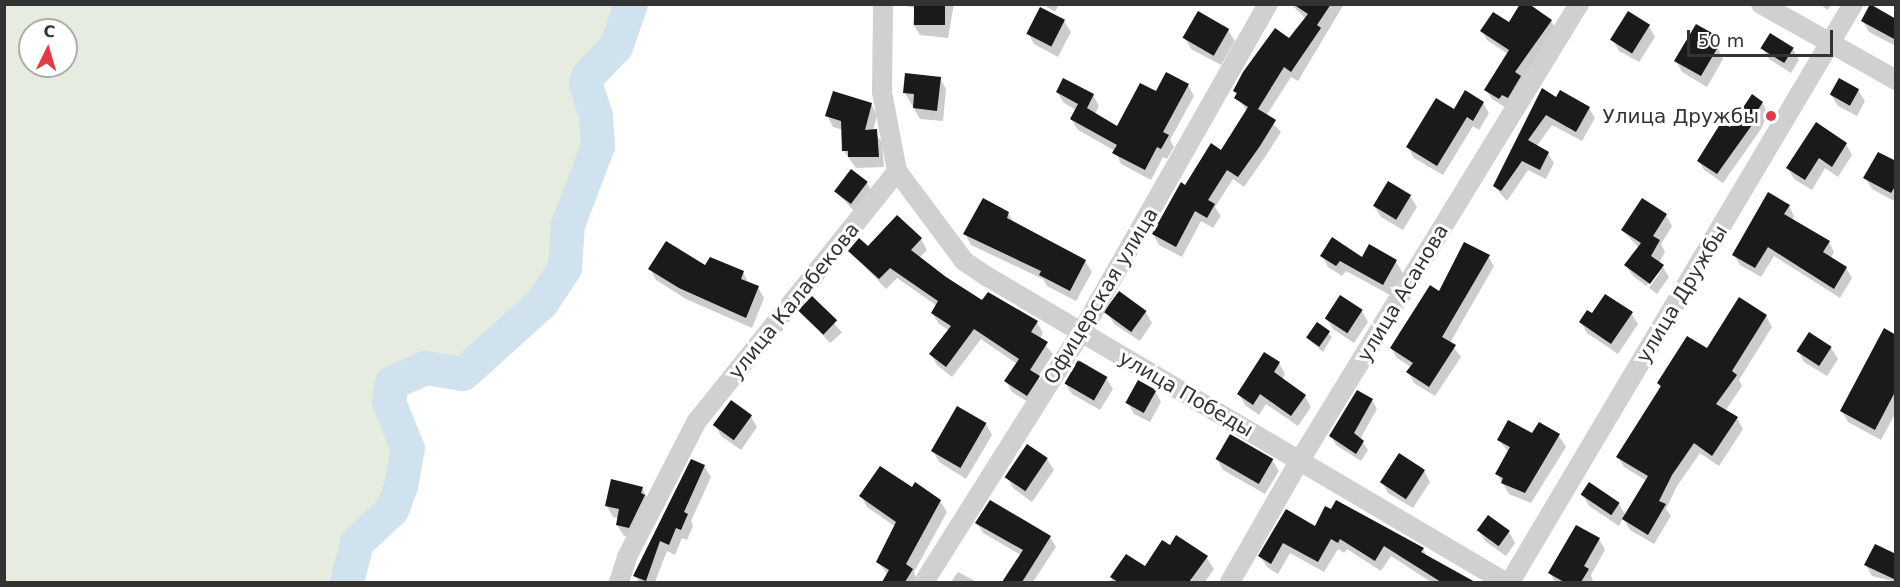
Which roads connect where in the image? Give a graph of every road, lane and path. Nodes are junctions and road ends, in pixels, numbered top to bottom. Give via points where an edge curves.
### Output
1 (883, 4) edge
2 (1268, 4) edge
3 (1579, 4) edge
4 (1761, 4) edge
5 (1853, 4) edge
6 (1830, 45) junction
7 (1896, 80) edge
8 (897, 171) junction
9 (1082, 333) junction
10 (1300, 460) junction
11 (619, 582) edge
12 (924, 582) edge
13 (1230, 582) edge
14 (1505, 582) edge
15 (1510, 582) edge

1 - 8 street via 882,92
2 - 9 street, Офицерская улица
3 - 10 street, улица Асанова
4 - 6 street
5 - 6 street, улица Дружбы
6 - 7 street
6 - 15 street, улица Дружбы
8 - 9 street, улица Победы via 964,261
8 - 11 street, улица Калабекова via 697,421 627,557
9 - 10 street, улица Победы
9 - 12 street, Офицерская улица
10 - 13 street, улица Асанова
10 - 14 street, улица Победы

